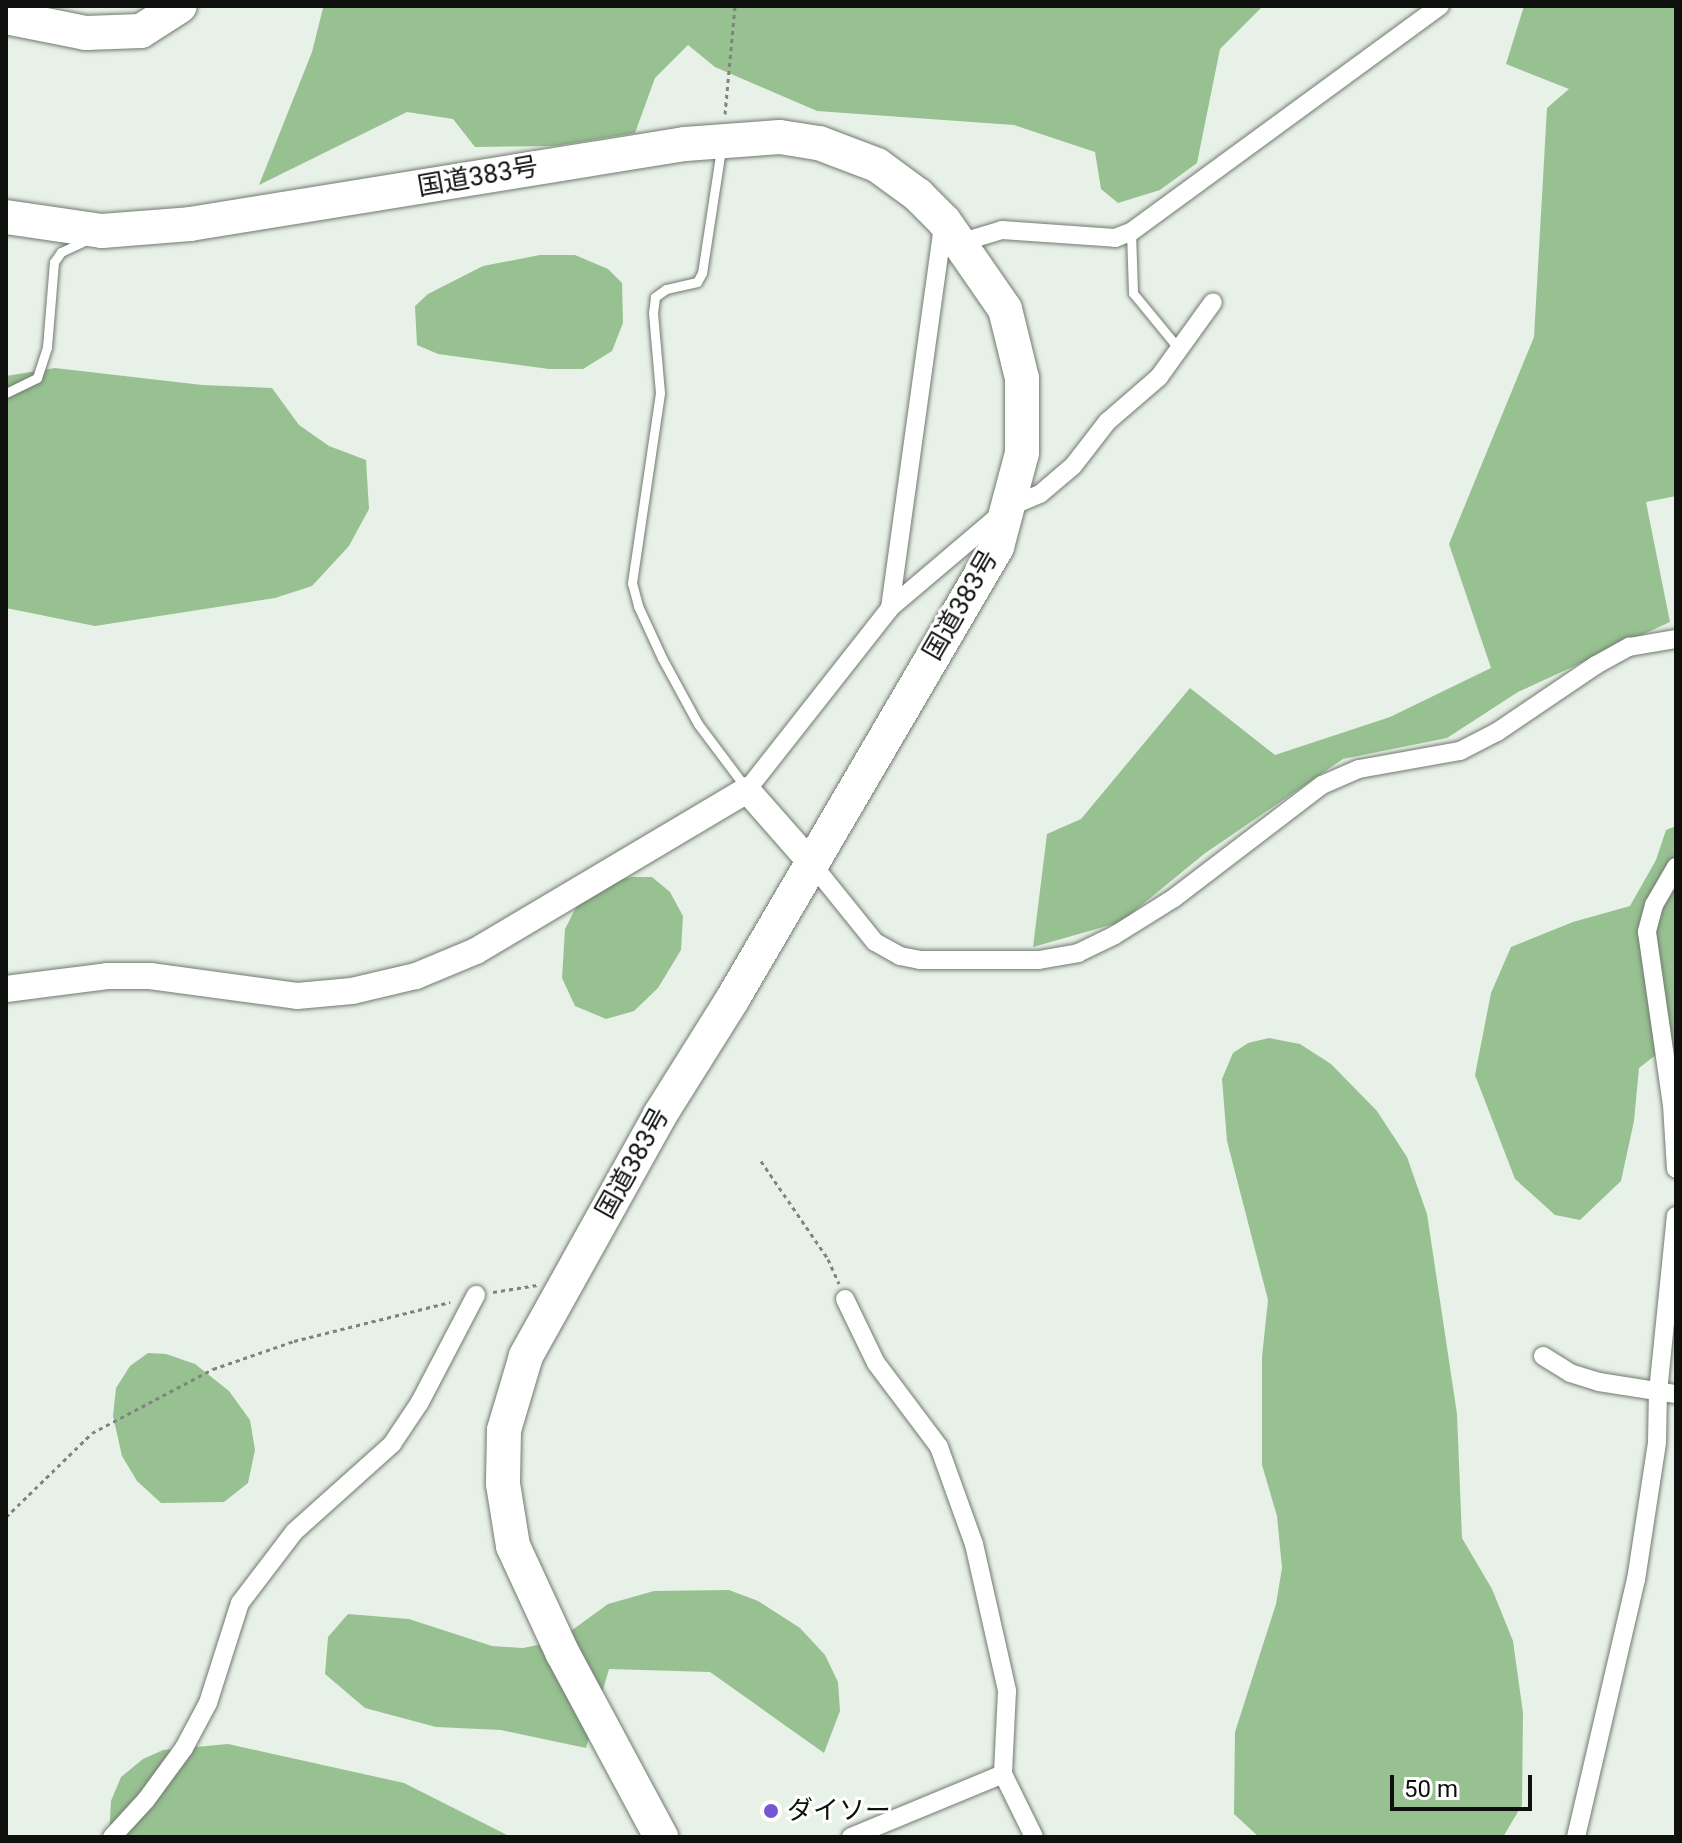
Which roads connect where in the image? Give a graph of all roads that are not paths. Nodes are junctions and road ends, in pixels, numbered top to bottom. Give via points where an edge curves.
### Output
1 (180, 6) edge
2 (1440, 6) edge
3 (6, 17) edge
4 (722, 142) junction
5 (6, 217) edge
6 (108, 230) junction
7 (951, 232) junction
8 (1131, 232) junction
9 (1213, 302) dead end
10 (1179, 349) junction
11 (6, 393) edge
12 (1009, 507) junction
13 (890, 608) junction
14 (1676, 639) edge
15 (747, 790) junction
16 (812, 864) junction
17 (1676, 867) edge
18 (8, 988) edge
19 (1676, 1169) edge
20 (1676, 1216) edge
21 (476, 1295) road end
22 (845, 1299) road end
23 (1543, 1356) dead end
24 (1667, 1393) edge
25 (1003, 1774) junction
26 (112, 1837) edge
27 (661, 1837) edge
28 (851, 1837) edge
29 (1034, 1837) edge
30 (1576, 1837) edge

1 - 3 highway via 141,31 86,33
2 - 8 street
4 - 6 highway, 国道383号 via 557,163 190,224
4 - 7 highway, 国道383号 via 780,137 819,143 877,165 918,195
4 - 15 lane via 702,273 697,282 655,297 660,393 632,583 662,658 698,724
5 - 6 highway, 国道383号
6 - 11 lane via 61,252 54,262 47,347 37,378
7 - 8 street via 1115,238
7 - 12 highway, 国道383号 via 1005,309 1022,378 1022,453
7 - 13 street
8 - 10 lane via 1133,293
9 - 10 street
10 - 12 street via 1159,377 1107,422 1073,466 1040,494
12 - 13 street
12 - 16 highway, 国道383号 via 997,547
13 - 15 street
14 - 16 street via 1629,647 1460,751 1359,769 1322,785 1174,898 1078,953 1039,960 900,956 875,942
15 - 16 street
15 - 18 street via 476,951 416,976 352,991 297,996 150,976
16 - 27 highway, 国道383号 via 660,1115 526,1356 504,1430 507,1523 522,1567
17 - 19 street via 1654,905 1647,932
20 - 24 street
21 - 26 street via 392,1444 294,1532 240,1603 202,1714 146,1800
22 - 25 street via 876,1363 939,1447 974,1544 1007,1691
23 - 24 street via 1570,1373 1599,1382
24 - 30 street via 1636,1580
25 - 28 street
25 - 29 street

